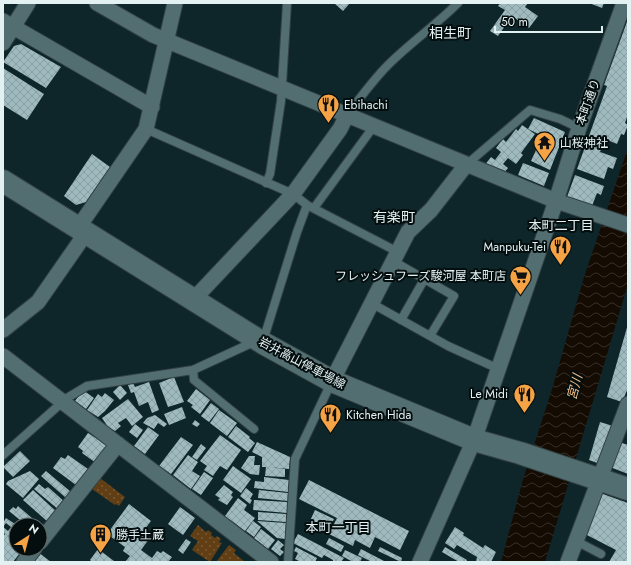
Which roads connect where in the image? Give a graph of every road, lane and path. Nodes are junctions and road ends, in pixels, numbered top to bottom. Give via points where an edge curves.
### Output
1 (28, 3) edge
2 (97, 3) edge
3 (175, 3) edge
4 (287, 3) edge
5 (458, 3) edge
6 (624, 3) edge
7 (8, 24) edge
8 (167, 40) junction
9 (3, 42) edge
10 (282, 88) junction
11 (152, 107) junction
12 (347, 115) junction
13 (374, 126) junction
14 (579, 128) junction
15 (146, 129) junction
16 (466, 165) junction
17 (3, 181) edge
18 (266, 183) junction
19 (292, 194) junction
20 (556, 201) junction
21 (310, 206) junction
22 (628, 225) edge
23 (82, 231) junction
24 (396, 256) junction
25 (425, 278) junction
26 (193, 300) junction
27 (371, 303) junction
28 (401, 320) junction
29 (3, 330) edge
30 (430, 336) junction
31 (260, 341) junction
32 (3, 356) edge
33 (490, 365) dead end
34 (193, 370) junction
35 (332, 381) junction
36 (64, 402) junction
37 (628, 404) edge
38 (254, 429) dead end
39 (474, 440) junction
40 (118, 444) junction
41 (3, 455) edge
42 (594, 477) junction
43 (628, 489) edge
44 (48, 532) edge
45 (576, 541) junction
46 (601, 554) dead end
47 (271, 562) edge
48 (288, 562) edge
49 (420, 562) edge
50 (568, 562) edge

1 - 7 street
2 - 8 street via 152,35
3 - 8 street
4 - 10 lane
5 - 12 lane via 389,64
6 - 14 street, 本町通り
7 - 9 street
7 - 11 street
8 - 10 street
8 - 11 street
10 - 12 street
10 - 18 lane via 270,174
11 - 15 street
12 - 13 street
12 - 19 street via 340,129
13 - 16 street
13 - 21 lane
14 - 16 lane via 530,110
14 - 20 street, 本町通り
15 - 18 lane
15 - 23 street
16 - 20 street
16 - 24 street via 431,210 408,232
17 - 23 main road, 岩井高山停車場線
18 - 19 lane
19 - 21 lane
19 - 26 street
20 - 22 street
20 - 39 street, 本町通り
21 - 24 lane
21 - 31 lane via 296,232
23 - 26 main road, 岩井高山停車場線
23 - 29 street via 38,302
24 - 25 lane
24 - 27 street
25 - 28 lane
25 - 30 lane via 454,296
26 - 31 main road, 岩井高山停車場線
27 - 28 lane
27 - 35 street
28 - 30 lane
30 - 33 lane
31 - 34 lane
31 - 35 main road, 岩井高山停車場線
32 - 36 street
34 - 36 lane via 87,386
34 - 38 lane via 194,380
35 - 39 main road, 岩井高山停車場線
35 - 48 lane via 295,459
36 - 40 street
36 - 41 lane
37 - 42 street
39 - 42 main road, 岩井高山停車場線
39 - 49 street, 本町通り
40 - 44 street
40 - 47 street
42 - 43 main road, 岩井高山停車場線
42 - 45 street
45 - 46 lane
45 - 50 street

